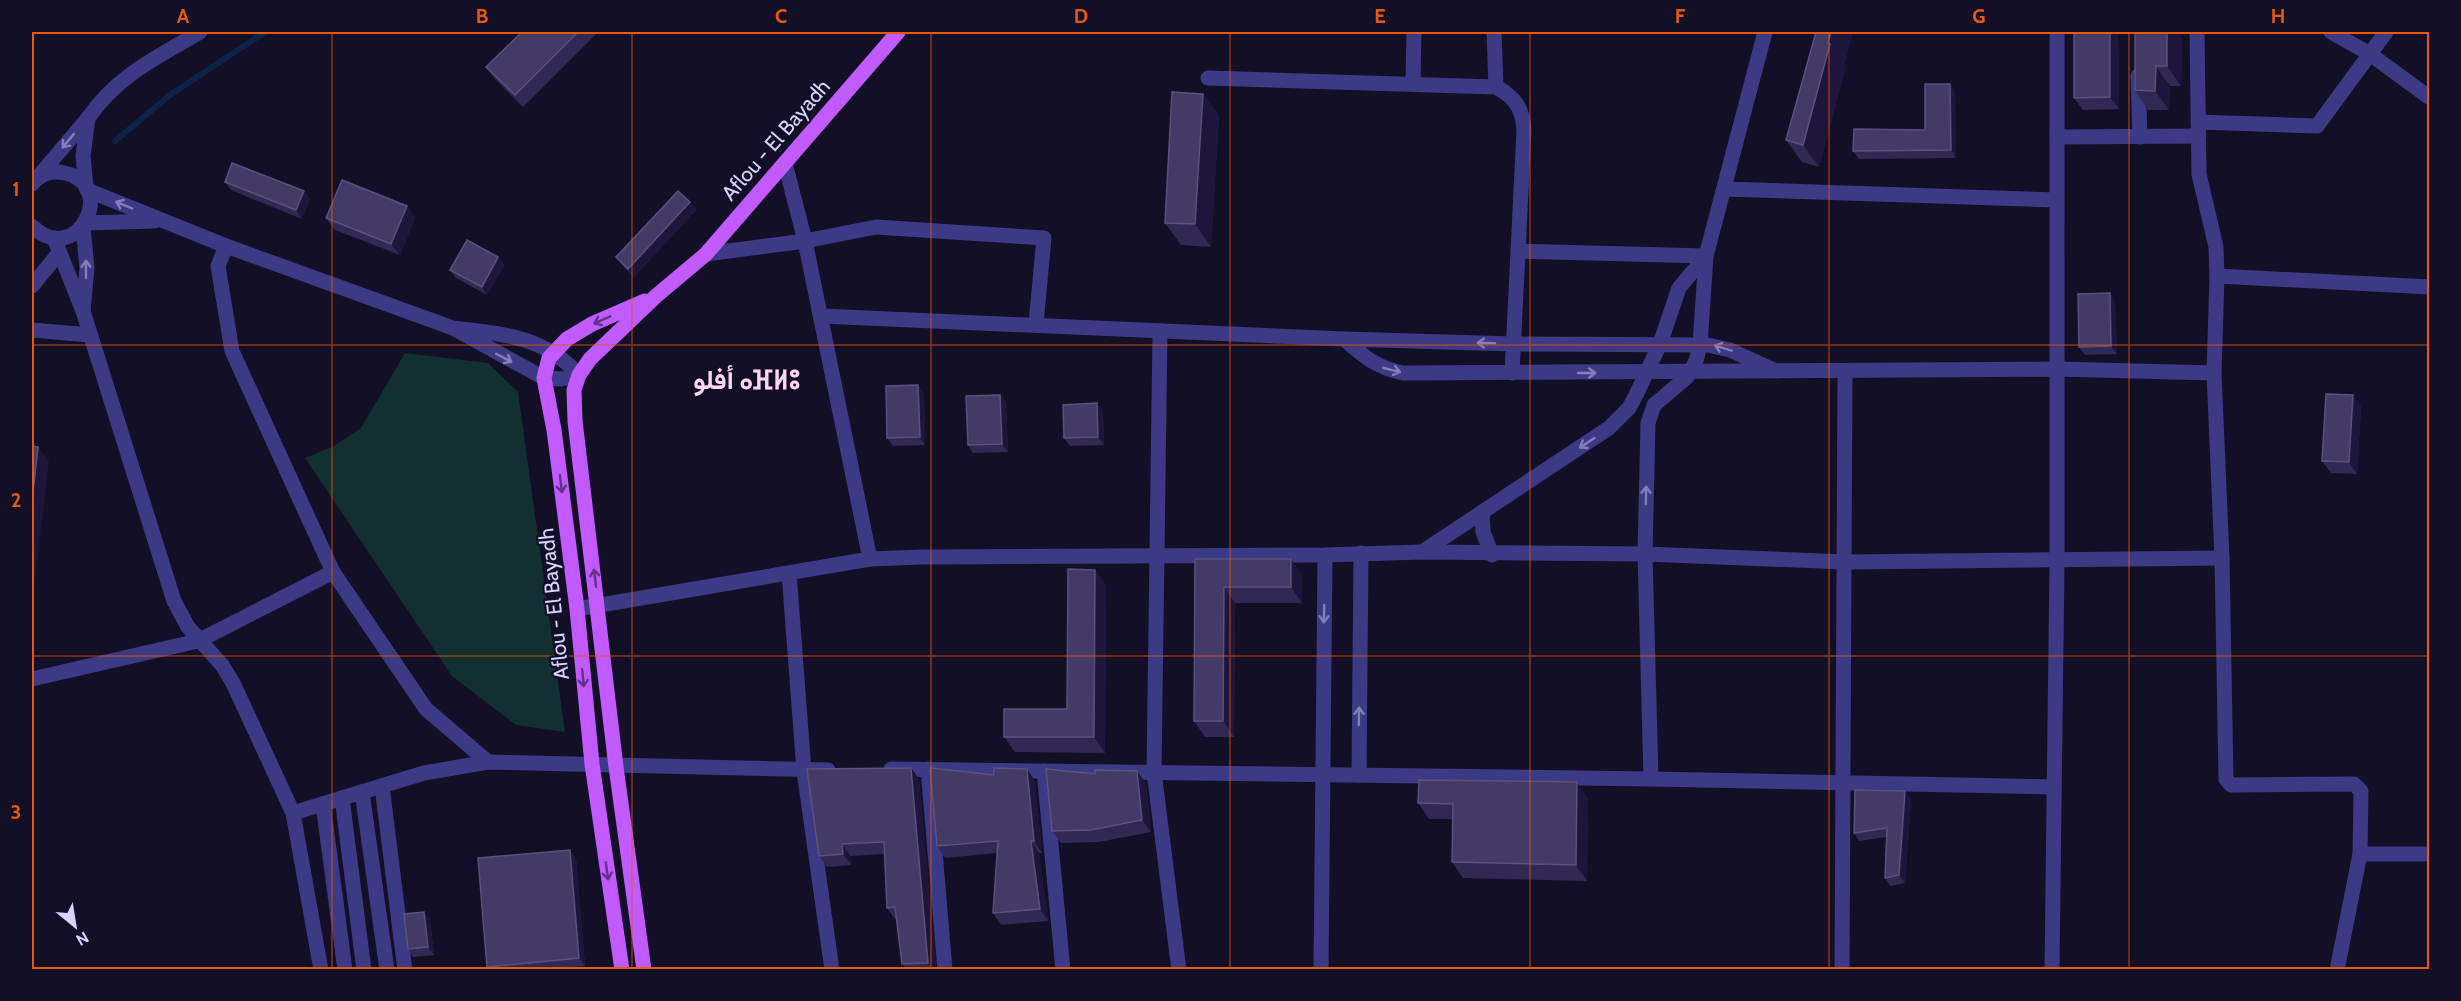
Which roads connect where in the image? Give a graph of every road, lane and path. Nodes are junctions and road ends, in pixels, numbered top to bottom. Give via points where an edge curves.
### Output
1 (200, 32) edge
2 (898, 32) edge
3 (1414, 32) edge
4 (1494, 32) edge
5 (1765, 32) edge
6 (2057, 32) edge
7 (2197, 32) edge
8 (2331, 32) edge
9 (2386, 32) edge
10 (2370, 54) junction
11 (2136, 55) edge
12 (1208, 78) dead end
13 (1413, 83) junction
14 (1496, 87) junction
15 (2430, 99) edge
16 (88, 118) junction
17 (2198, 129) junction
18 (2057, 137) junction
19 (2140, 137) junction
20 (785, 164) junction
21 (34, 180) edge
22 (87, 189) junction
23 (1724, 189) junction
24 (2057, 200) junction
25 (160, 221) junction
26 (84, 225) junction
27 (32, 226) edge
28 (805, 241) junction
29 (56, 246) junction
30 (226, 246) junction
31 (1518, 251) junction
32 (706, 254) junction
33 (1706, 256) junction
34 (2217, 276) junction
35 (32, 286) edge
36 (2430, 287) edge
37 (656, 296) junction
38 (83, 311) junction
39 (821, 316) junction
40 (1036, 324) junction
41 (453, 328) junction
42 (32, 330) edge
43 (1160, 331) junction
44 (90, 336) junction
45 (1344, 339) junction
46 (1514, 344) junction
47 (1660, 344) junction
48 (1700, 345) junction
49 (554, 351) junction
50 (2057, 369) junction
51 (1776, 371) junction
52 (1691, 372) junction
53 (1845, 372) junction
54 (1512, 373) junction
55 (1647, 373) junction
56 (2214, 373) junction
57 (579, 375) junction
58 (544, 378) junction
59 (1482, 512) junction
60 (1422, 552) junction
61 (1361, 553) junction
62 (1645, 554) junction
63 (1158, 555) junction
64 (1325, 555) junction
65 (1492, 555) junction
66 (2222, 558) junction
67 (870, 560) junction
68 (1846, 562) junction
69 (2057, 562) junction
70 (333, 572) junction
71 (789, 573) junction
72 (598, 606) junction
73 (577, 609) junction
74 (198, 641) junction
75 (32, 679) edge
76 (488, 762) junction
77 (592, 764) junction
78 (616, 767) junction
79 (871, 769) edge
80 (928, 769) junction
81 (848, 770) edge
82 (804, 771) junction
83 (1044, 771) junction
84 (1154, 772) junction
85 (1323, 774) junction
86 (1359, 775) junction
87 (1651, 779) junction
88 (1843, 781) junction
89 (382, 786) junction
90 (2054, 787) junction
91 (362, 792) junction
92 (342, 798) junction
93 (324, 804) junction
94 (293, 813) junction
95 (2360, 854) junction
96 (2430, 854) edge
97 (321, 969) edge
98 (345, 969) edge
99 (364, 969) edge
100 (387, 969) edge
101 (405, 969) edge
102 (622, 969) edge
103 (644, 969) edge
104 (832, 969) edge
105 (945, 969) edge
106 (1063, 969) edge
107 (1179, 969) edge
108 (1321, 969) edge
109 (1842, 969) edge
110 (2052, 969) edge
111 (2337, 969) edge

1 - 16 street via 120,80
2 - 20 main road, Aflou - El Bayadh
3 - 13 street
4 - 14 street
5 - 23 street
6 - 18 street
7 - 17 street
8 - 10 street
9 - 10 street
10 - 15 street
10 - 17 street via 2317,126
11 - 19 street
12 - 13 street
13 - 14 street
14 - 31 street via 1514,99 1523,119
16 -> 21 street
16 - 22 street via 83,156
17 - 19 street
17 - 34 street via 2199,174 2216,247
18 - 19 street
18 - 24 street
20 - 28 street
20 - 32 main road, Aflou - El Bayadh
21 - 22 street via 58,171 69,174
25 -> 22 street
22 - 26 street via 91,207
23 - 24 street
23 - 33 street
24 - 50 street
25 - 26 street
25 - 30 street
26 - 29 street
38 -> 26 street via 87,268
27 - 29 street
28 - 32 street
28 - 39 street
28 - 40 street via 876,227 1044,237
29 - 35 street
29 - 38 street
30 - 41 street
30 - 70 street via 218,266 232,351
31 - 33 street
31 - 46 street
32 - 37 main road, Aflou - El Bayadh
33 - 47 street via 1679,288
33 - 48 street
34 - 36 street
34 - 56 street
37 -> 49 main road, Aflou - El Bayadh via 579,330
37 - 57 main road, Aflou - El Bayadh via 590,358
38 - 44 street
39 - 40 street
39 - 67 street
40 - 43 street
41 - 49 street via 518,338
41 -> 58 street
42 - 44 street
43 - 45 street
43 - 63 street
44 - 74 street via 165,579
46 -> 45 street
45 -> 54 street via 1369,361 1394,371
46 - 47 street
46 - 54 street
47 - 48 street
47 - 55 street
51 -> 48 street via 1723,348
48 - 52 street
49 - 57 street
49 - 58 main road, Aflou - El Bayadh
50 - 53 street
50 - 56 street
50 - 69 street
51 - 52 street
51 - 53 street
52 - 55 street
62 -> 52 street via 1650,414 1660,397
53 - 68 street
54 -> 55 street
55 -> 59 street via 1629,408 1609,429
56 - 66 street
57 - 58 street
72 -> 57 main road, Aflou - El Bayadh via 574,407
58 -> 73 main road, Aflou - El Bayadh
59 - 60 street
59 - 65 street
60 - 61 street
60 - 65 street
61 - 64 street
86 -> 61 street
62 - 65 street
62 - 68 street
62 - 87 street
63 - 64 street
63 - 67 street via 923,556
63 - 84 street
64 -> 85 street
66 - 69 street
66 - 95 street via 2226,779 2231,785 2355,784 2361,791
67 - 71 street
68 - 69 street
68 - 88 street
69 - 90 street
70 - 74 street
70 - 76 street via 426,709
71 - 72 street
71 - 82 street
72 - 73 street
72 - 78 main road, Aflou - El Bayadh
73 -> 77 main road, Aflou - El Bayadh
74 - 75 street
74 - 94 street via 216,658 232,683
76 - 77 street
76 - 89 street via 445,768
77 - 78 street
77 -> 102 main road, Aflou - El Bayadh
78 - 82 street
78 - 103 main road, Aflou - El Bayadh
79 - 80 street
80 - 83 street
80 - 105 street
81 - 82 street
82 - 104 street
83 - 84 street
83 - 106 street
84 - 85 street
84 - 107 street
85 - 86 street
85 - 108 street
86 - 87 street
87 - 88 street
88 - 90 street
88 - 109 street
89 - 91 street
89 - 101 street
90 - 110 street
91 - 92 street
91 - 100 street
92 - 93 street
92 - 99 street
93 - 94 street
93 - 98 street
94 - 97 street
95 - 96 street
95 - 111 street

